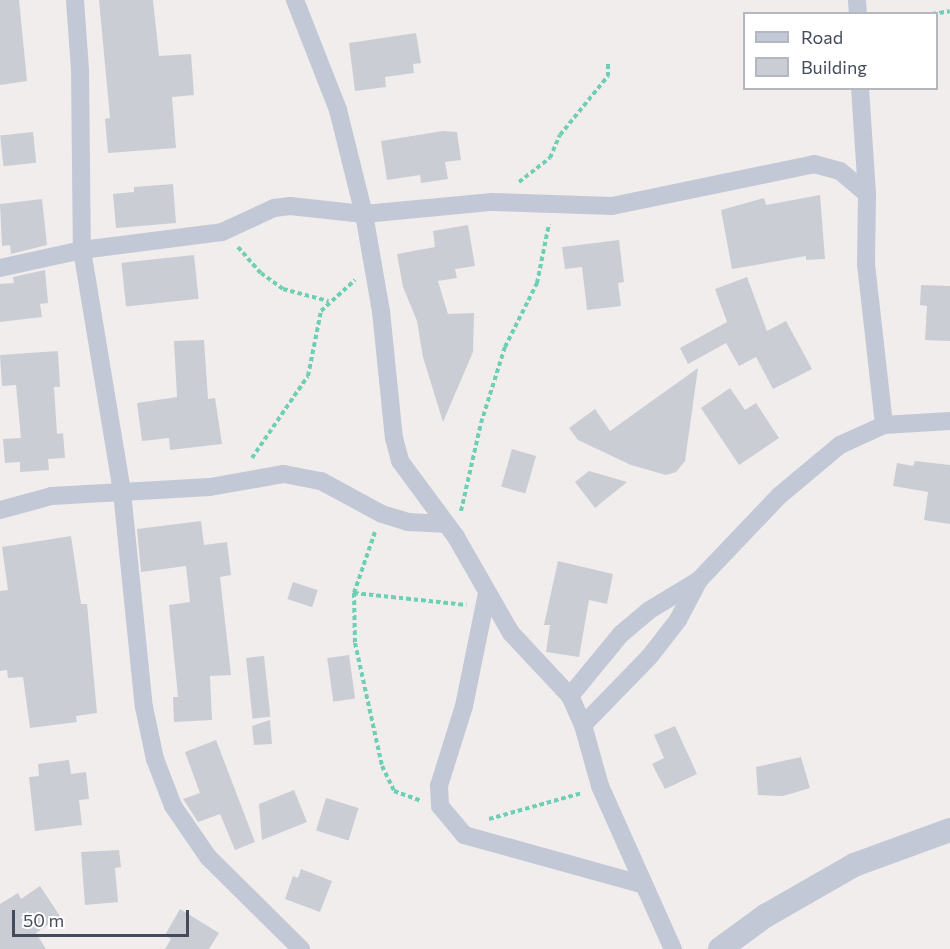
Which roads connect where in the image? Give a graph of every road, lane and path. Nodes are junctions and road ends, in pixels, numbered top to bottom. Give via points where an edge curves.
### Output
1 (75, 0) edge
2 (295, 0) edge
3 (608, 64) dead end
4 (860, 90) edge
5 (867, 194) junction
6 (505, 202) junction
7 (553, 206) junction
8 (364, 214) junction
9 (222, 232) junction
10 (82, 250) junction
11 (372, 267) junction
12 (0, 268) edge
13 (329, 302) junction
14 (950, 421) edge
15 (884, 424) junction
16 (244, 466) dead end
17 (123, 492) junction
18 (0, 510) edge
19 (382, 514) junction
20 (450, 530) junction
21 (699, 580) junction
22 (354, 592) junction
23 (485, 600) junction
24 (570, 696) junction
25 (583, 725) junction
26 (600, 786) junction
27 (440, 806) junction
28 (950, 830) edge
29 (464, 835) junction
30 (641, 884) junction
31 (301, 949) edge
32 (673, 949) edge
33 (720, 949) edge

1 - 10 street via 80,70
2 - 8 street via 338,110
3 - 6 path via 608,76 560,135 550,158 515,186
4 - 5 street
5 - 7 street via 840,171 814,164 766,171 639,203
5 - 15 street via 866,264
6 - 7 street
6 - 8 street
7 - 20 path via 537,283 505,347
8 - 9 street via 274,208
8 - 11 street
9 - 10 street
9 - 13 path via 261,273 283,289
10 - 12 street
10 - 17 street
11 - 13 path
11 - 20 street via 381,311 397,452
13 - 16 path via 319,317 308,376
14 - 15 street
15 - 21 street via 840,445 778,496
17 - 18 street via 52,496
17 - 19 street via 210,487 296,474 321,481
17 - 31 street via 144,707 155,759 173,806 208,857
19 - 20 street
19 - 22 path
20 - 23 street
21 - 24 street via 621,634
21 - 25 street via 664,638
22 - 23 path
22 - 27 path via 355,643 382,766 394,791 408,799
23 - 24 street
23 - 27 street via 464,706 439,786
24 - 25 street
25 - 26 street
26 - 29 path via 501,814
26 - 30 street
27 - 29 street
28 - 33 street via 854,865 765,916
29 - 30 street
30 - 32 street

